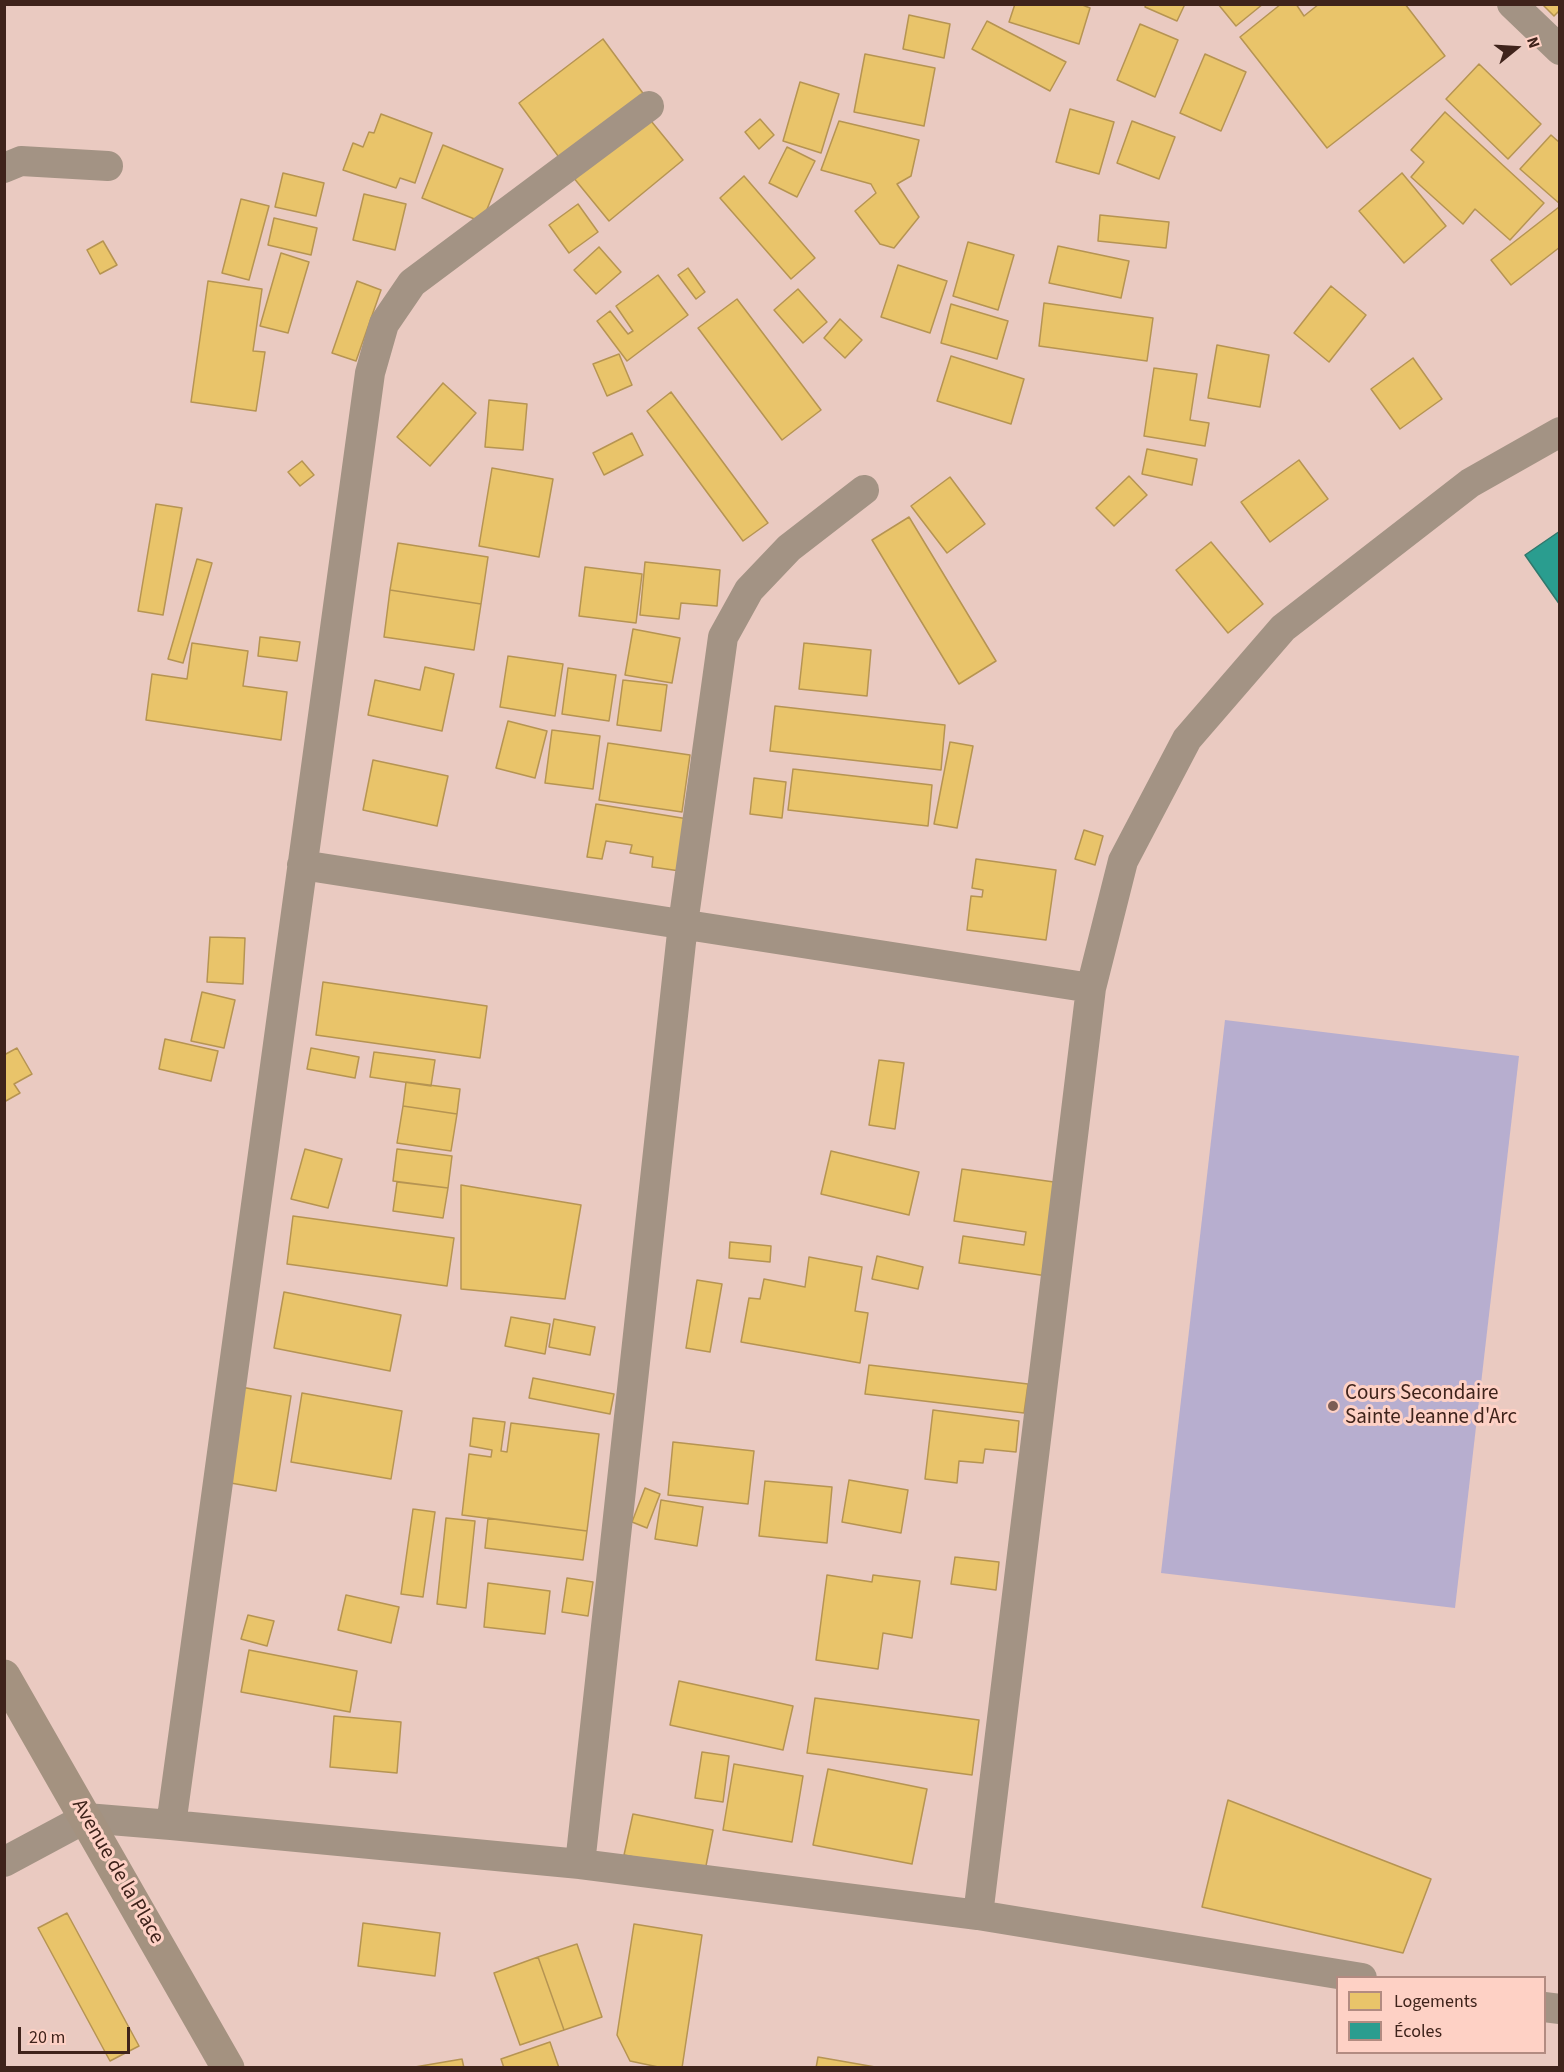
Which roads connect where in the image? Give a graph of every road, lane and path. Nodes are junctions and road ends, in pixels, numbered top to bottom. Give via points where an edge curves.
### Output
1 (1512, 4) edge
2 (1560, 50) edge
3 (649, 106) dead end
4 (108, 166) dead end
5 (4, 168) edge
6 (1560, 432) edge
7 (864, 490) dead end
8 (302, 865) junction
9 (683, 924) junction
10 (1091, 988) junction
11 (4, 1676) edge
12 (86, 1818) junction
13 (171, 1825) junction
14 (4, 1862) edge
15 (580, 1864) junction
16 (978, 1916) junction
17 (1356, 1976) edge
18 (228, 2067) edge

1 - 2 street
3 - 8 street via 412,283 384,324 370,373
4 - 5 street via 21,161
6 - 10 street via 1470,483 1283,628 1187,739 1123,861
7 - 9 street via 789,549 749,590 723,637
8 - 9 street
8 - 13 street
9 - 10 street
9 - 15 street
10 - 16 street
11 - 12 street, Avenue de la Place
12 - 13 street
12 - 14 street
12 - 18 street, Avenue de la Place
13 - 15 street
15 - 16 street
16 - 17 street

